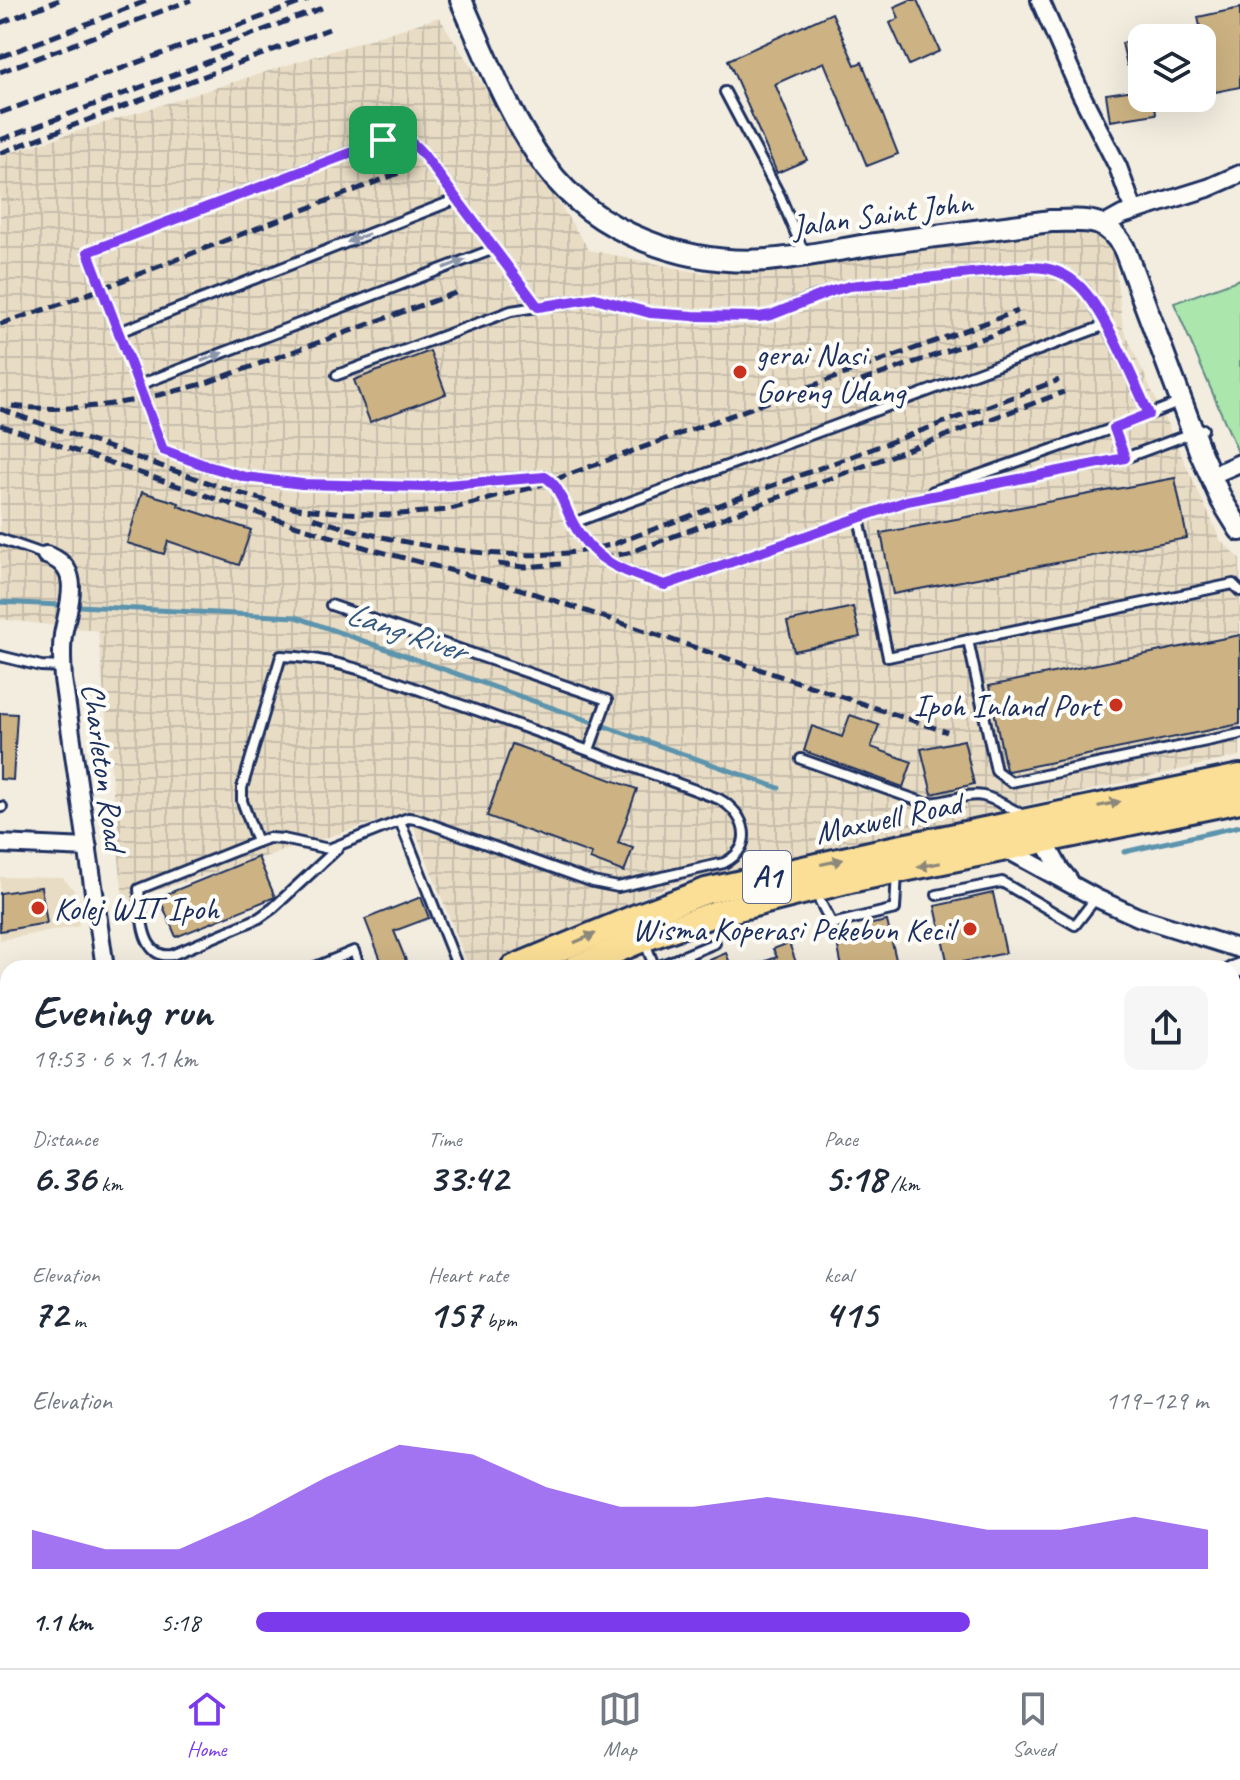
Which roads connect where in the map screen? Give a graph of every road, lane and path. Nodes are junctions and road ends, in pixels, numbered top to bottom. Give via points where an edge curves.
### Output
1 (1040, 0) edge
2 (469, 6) edge
3 (725, 92) dead end
4 (1240, 174) edge
5 (457, 199) junction
6 (1134, 211) junction
7 (1109, 222) junction
8 (801, 246) junction
9 (494, 249) junction
10 (538, 307) junction
11 (1106, 325) junction
12 (119, 332) junction
13 (337, 375) dead end
14 (139, 385) junction
15 (1181, 402) junction
16 (1149, 414) junction
17 (1114, 428) junction
18 (1198, 431) junction
19 (1125, 458) junction
20 (1240, 463) edge
21 (1215, 474) junction
22 (907, 501) junction
23 (1240, 512) edge
24 (859, 518) junction
25 (573, 523) junction
26 (1240, 530) edge
27 (0, 539) edge
28 (46, 555) joint
29 (1240, 591) edge
30 (331, 605) dead end
31 (968, 640) junction
32 (0, 656) edge
33 (62, 667) junction
34 (1240, 734) edge
35 (589, 750) junction
36 (801, 759) dead end
37 (1240, 777) edge
38 (1240, 800) edge
39 (400, 821) junction
40 (1038, 831) junction
41 (257, 842) junction
42 (0, 844) edge
43 (342, 845) junction
44 (88, 848) junction
45 (1006, 849) junction
46 (897, 871) junction
47 (1072, 884) junction
48 (813, 889) junction
49 (937, 895) dead end
50 (1096, 898) junction
51 (643, 939) junction
52 (715, 943) dead end
53 (1240, 949) edge
54 (104, 960) edge
55 (332, 960) edge
56 (357, 960) edge
57 (455, 960) edge
58 (532, 960) edge
59 (596, 960) edge
60 (652, 960) edge
61 (674, 960) edge

1 - 6 street
2 - 7 street, Jalan Saint John via 519,123 548,169 591,210 662,246 717,259 765,260 1051,221
2 - 8 street, Jalan Saint John via 539,140 597,203 665,238 718,250
3 - 8 lane
4 - 6 street
5 - 9 lane
5 -> 12 lane
5 - 12 lane via 413,143 393,137 88,252
6 - 7 street
7 - 8 street, Jalan Saint John via 1101,215 1050,214
7 - 15 street via 1130,261
7 - 18 street via 1126,232 1140,259
9 - 10 lane
14 -> 9 lane
10 - 11 lane via 595,298 650,313 759,317 850,286 1043,267 1078,283
10 - 13 lane via 511,311
11 - 16 lane
11 - 25 lane
12 - 14 lane
14 - 25 lane via 163,450 207,466 302,484 423,487 545,477 558,488
15 - 16 lane
15 - 18 street
16 - 17 lane
17 - 19 lane
17 - 22 lane
18 - 19 lane
18 - 21 street
19 - 22 lane
20 - 21 street
21 - 23 street
21 - 26 street via 1222,501
22 - 24 lane
24 - 25 lane via 665,585 627,573 596,555
24 - 31 lane via 888,657
27 - 28 lane
28 - 33 street, Charleton Road via 63,563 71,577
29 - 31 lane via 1233,584
30 - 35 lane via 607,700
31 - 34 lane via 996,771 1011,782
32 - 33 lane
33 - 44 street, Charleton Road
35 - 39 lane via 729,805 743,826 740,850 724,863 618,887 416,819
35 - 41 lane via 376,675 281,656 242,788
36 - 40 lane via 925,803 984,796
40 -> 37 main road, Maxwell Road / A1
38 - 40 main road, Maxwell Road / A1
39 - 43 lane
39 - 57 lane
40 - 45 main road, Maxwell Road / A1
40 - 47 street
58 -> 40 main road, Maxwell Road / A1 via 706,891 888,850
41 - 43 lane via 283,839 329,849
41 - 43 lane via 139,889 146,939 156,953 172,955 259,918
42 - 44 street
44 - 54 street, Charleton Road
45 -> 46 main road, Maxwell Road / A1
45 - 47 street
46 - 48 main road, Maxwell Road / A1
46 - 48 lane via 895,909 832,924
47 - 50 street
48 - 51 main road, Maxwell Road / A1
49 - 50 lane via 1002,882 1075,925
50 - 53 street
51 - 59 main road, Maxwell Road / A1
51 - 60 lane
52 - 61 lane
55 - 56 lane via 354,951

